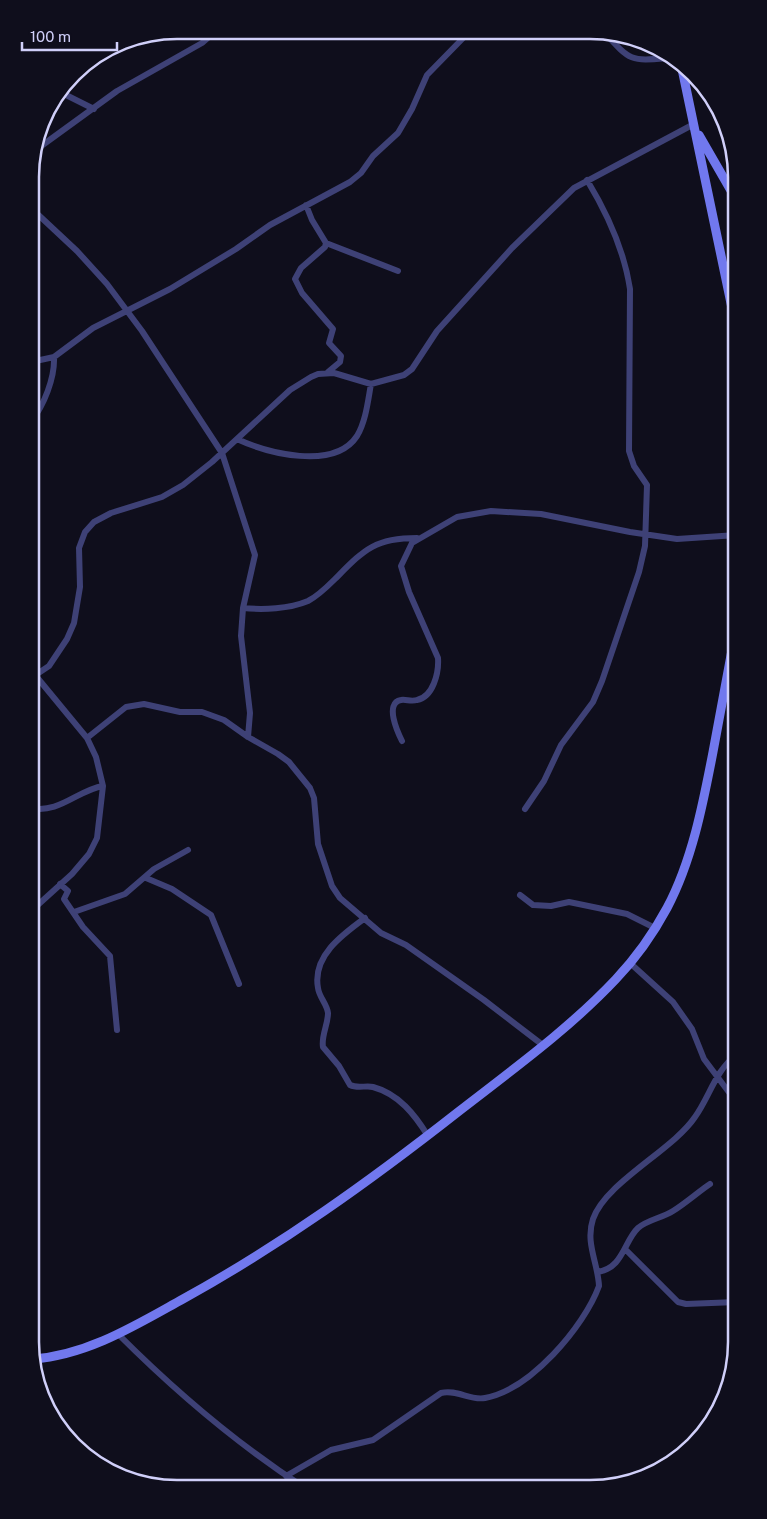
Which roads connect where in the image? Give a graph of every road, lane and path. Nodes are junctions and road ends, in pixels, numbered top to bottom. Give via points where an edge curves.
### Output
1 (205, 39) edge
2 (460, 39) edge
3 (612, 40) edge
4 (661, 59) edge
5 (683, 75) edge
6 (689, 81) edge
7 (685, 83) junction
8 (66, 95) edge
9 (94, 108) junction
10 (694, 126) junction
11 (42, 145) edge
12 (587, 180) junction
13 (728, 185) edge
14 (306, 205) junction
15 (39, 215) edge
16 (326, 243) junction
17 (398, 271) dead end
18 (728, 289) edge
19 (126, 311) junction
20 (54, 357) junction
21 (39, 360) edge
22 (328, 372) junction
23 (370, 384) junction
24 (39, 408) edge
25 (237, 439) junction
26 (222, 452) junction
27 (645, 535) junction
28 (728, 536) edge
29 (420, 538) junction
30 (243, 608) junction
31 (728, 670) edge
32 (39, 673) edge
33 (39, 683) edge
34 (248, 737) junction
35 (87, 738) junction
36 (402, 741) dead end
37 (104, 786) junction
38 (525, 809) dead end
39 (39, 810) edge
40 (188, 850) dead end
41 (146, 878) junction
42 (60, 884) junction
43 (520, 895) dead end
44 (39, 904) edge
45 (74, 912) junction
46 (365, 918) junction
47 (655, 928) junction
48 (630, 963) junction
49 (238, 984) dead end
50 (117, 1030) dead end
51 (544, 1046) junction
52 (728, 1062) edge
53 (716, 1077) junction
54 (728, 1092) edge
55 (428, 1136) junction
56 (710, 1184) dead end
57 (626, 1250) junction
58 (597, 1272) junction
59 (728, 1302) edge
60 (118, 1334) junction
61 (40, 1359) edge
62 (286, 1476) junction
63 (292, 1480) edge

1 - 9 street via 134,80
2 - 14 street via 427,75 398,133 373,156 361,173
3 - 4 street via 631,58
5 - 7 main road
6 - 7 street
7 - 10 main road
8 - 9 street
9 - 11 street
10 - 12 street
10 - 13 main road
10 - 18 main road
12 - 23 street via 557,203 512,248 436,331 409,372 400,378
12 - 27 street via 608,218 627,269 630,289 629,451 647,486
14 - 16 street
14 - 19 street via 170,288
15 - 19 street via 78,251
16 - 17 street
16 - 22 street via 301,268 295,279 302,293 333,329 329,343 341,356 340,362
19 - 20 street via 93,328
19 - 26 street
20 - 21 street
20 - 24 street via 49,385
22 - 23 street
22 - 25 street via 296,386
23 - 25 street via 365,415 356,436 342,448 321,456 307,457 255,448
25 - 26 street
26 - 30 street via 255,555
26 - 32 street via 175,490 150,502 111,513 90,527 79,548 80,587 74,623 49,666
27 - 28 street via 677,539
27 - 29 street via 541,514 491,511 457,517
27 - 38 street via 640,572 593,702 561,745 544,781
29 - 30 street via 393,539 373,546 322,592 307,601
29 - 36 street via 412,543 401,566 438,658 438,668 426,697 397,702 393,711 394,725
30 - 34 street via 241,636 250,713
31 - 47 main road via 703,801 675,892
33 - 35 street
34 - 35 street via 224,720 202,712 180,712 144,704 116,713
34 - 46 street via 289,762 310,788 314,798 318,844 332,886 350,909
35 - 37 street
37 - 39 street via 92,788 59,806
37 - 42 street via 97,838 82,863
40 - 41 street
41 - 45 street via 125,894
41 - 49 street via 172,889 211,915
42 - 44 street
42 - 45 street via 68,891 64,899
43 - 47 street via 533,905 569,902 627,914
45 - 50 street via 83,927 110,956
46 - 51 street via 381,933 406,945
46 - 55 street via 332,945 320,967 317,986 328,1012 323,1048 350,1085 372,1086 396,1099 414,1114
47 - 48 main road
48 - 51 main road
48 - 53 street via 673,1002 692,1028 704,1059
51 - 55 main road
52 - 53 street
53 - 54 street
53 - 58 street via 695,1118 606,1199 594,1217 590,1245
55 - 60 main road via 339,1203 236,1270
56 - 57 street via 674,1211 637,1228
57 - 58 street via 611,1267
57 - 59 street via 678,1302
58 - 62 street via 599,1286 578,1326 565,1343 514,1388 479,1399 453,1391 441,1393 373,1440 331,1450
60 - 61 main road via 87,1348
60 - 62 street via 207,1417
62 - 63 street

